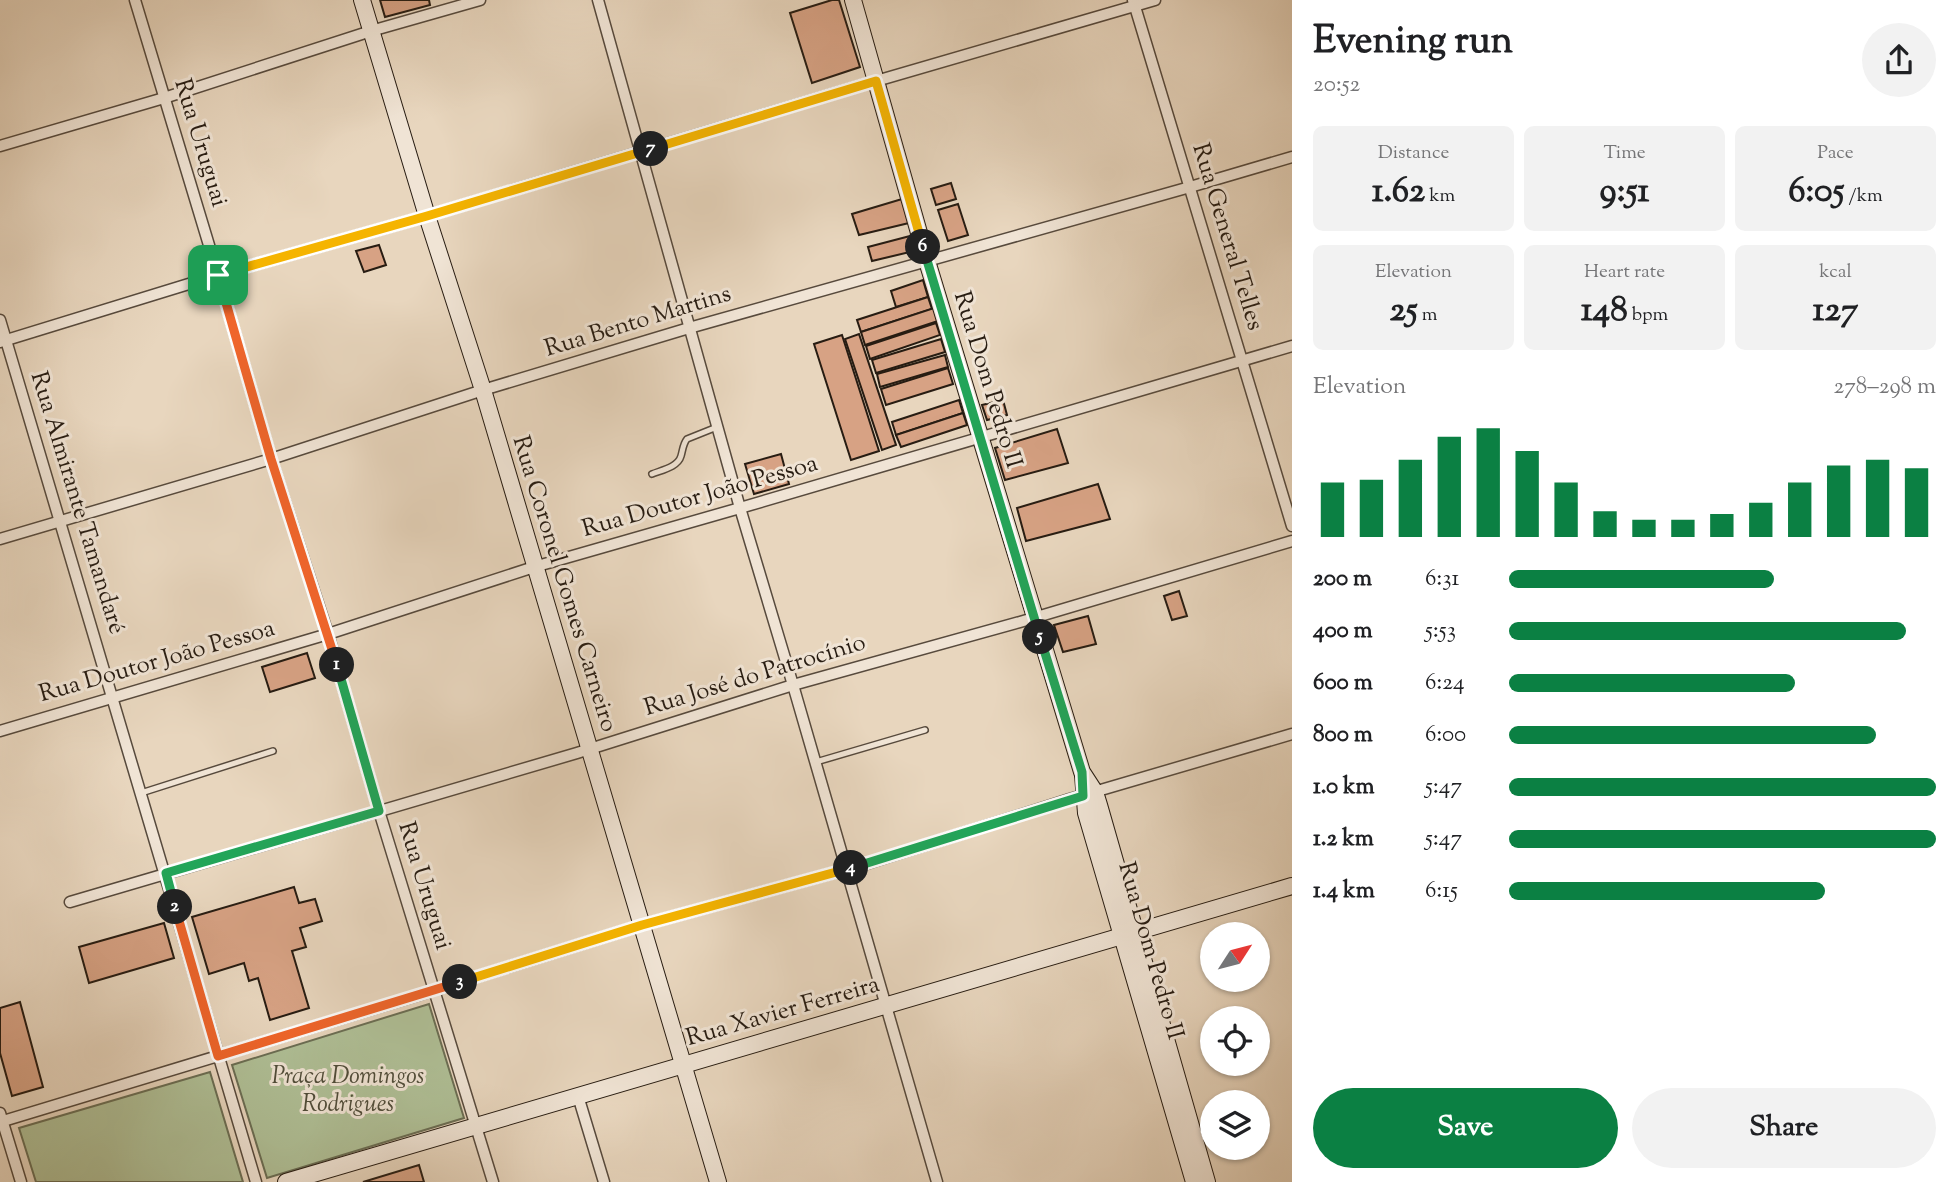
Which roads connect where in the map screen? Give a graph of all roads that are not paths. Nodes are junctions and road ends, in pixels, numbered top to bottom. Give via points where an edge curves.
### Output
1 (135, 0) edge
2 (362, 0) edge
3 (480, 0) edge
4 (598, 0) edge
5 (853, 0) edge
6 (1155, 0) edge
7 (1134, 3) edge
8 (371, 31) junction
9 (876, 81) junction
10 (164, 98) junction
11 (0, 146) edge
12 (640, 152) junction
13 (1292, 157) edge
14 (1190, 187) junction
15 (427, 216) junction
16 (927, 261) junction
17 (218, 275) junction
18 (0, 320) edge
19 (689, 328) junction
20 (3, 341) edge
21 (1292, 346) edge
22 (1242, 361) junction
23 (483, 390) junction
24 (717, 427) junction
25 (980, 437) junction
26 (271, 459) junction
27 (652, 474) dead end
28 (740, 508) junction
29 (61, 521) junction
30 (1292, 526) edge
31 (0, 539) edge
32 (1292, 541) edge
33 (534, 567) junction
34 (1034, 618) junction
35 (328, 634) junction
36 (793, 685) junction
37 (113, 697) junction
38 (925, 730) dead end
39 (0, 731) edge
40 (1292, 734) edge
41 (590, 748) junction
42 (273, 751) dead end
43 (816, 762) junction
44 (141, 793) junction
45 (1089, 794) junction
46 (379, 811) junction
47 (846, 869) junction
48 (166, 873) junction
49 (1292, 886) edge
50 (70, 902) dead end
51 (642, 925) junction
52 (1129, 934) junction
53 (435, 990) junction
54 (885, 1006) junction
55 (218, 1056) junction
56 (684, 1065) junction
57 (578, 1096) junction
58 (1, 1119) edge
59 (476, 1126) junction
60 (21, 1182) edge
61 (256, 1182) edge
62 (286, 1182) edge
63 (493, 1182) edge
64 (604, 1182) edge
65 (718, 1182) edge
66 (937, 1182) edge
67 (1194, 1182) edge
68 (1207, 1182) edge

1 - 10 street, Rua Uruguai
2 - 8 street, Rua Coronel Gomes Carneiro
3 - 8 street
4 - 12 street
5 - 9 street, Rua Dom Pedro II
6 - 7 street
7 - 9 street
7 - 14 street, Rua General Telles
8 - 10 street
8 - 15 street, Rua Coronel Gomes Carneiro
9 - 12 street
9 - 16 street, Rua Dom Pedro II
10 - 11 street
10 - 17 street, Rua Uruguai
12 - 15 street
12 - 19 street
13 - 14 street, Rua Bento Martins
14 - 16 street, Rua Bento Martins
14 - 22 street, Rua General Telles
15 - 17 street
15 - 23 street, Rua Coronel Gomes Carneiro
16 - 19 street, Rua Bento Martins
16 - 25 street, Rua Dom Pedro II
17 - 20 street
17 - 26 street, Rua Uruguai
18 - 20 street, Rua Almirante Tamandaré
19 - 23 street, Rua Bento Martins
19 - 24 street
20 - 29 street, Rua Almirante Tamandaré
21 - 22 street, Rua Doutor João Pessoa
22 - 25 street, Rua Doutor João Pessoa
22 - 30 street, Rua General Telles
23 - 26 street, Rua Bento Martins
23 - 33 street, Rua Coronel Gomes Carneiro
24 - 27 lane via 687,439 677,463
24 - 28 street
25 - 28 street, Rua Doutor João Pessoa
25 - 34 street, Rua Dom Pedro II
26 - 29 street, Rua Bento Martins
26 - 35 street, Rua Uruguai
28 - 33 street, Rua Doutor João Pessoa
28 - 36 street
29 - 31 street, Rua Bento Martins
29 - 37 street, Rua Almirante Tamandaré
32 - 34 street, Rua José do Patrocínio
33 - 35 street, Rua Doutor João Pessoa
33 - 41 street, Rua Coronel Gomes Carneiro
34 - 36 street, Rua José do Patrocínio
34 - 45 street, Rua Dom Pedro II
35 - 37 street, Rua Doutor João Pessoa
35 - 46 street, Rua Uruguai
36 - 41 street, Rua José do Patrocínio
36 - 43 street
37 - 39 street, Rua Doutor João Pessoa
37 - 44 street, Rua Almirante Tamandaré
38 - 43 lane
40 - 45 street
41 - 46 street, Rua José do Patrocínio
41 - 51 street, Rua Coronel Gomes Carneiro
42 - 44 lane
43 - 47 street
44 - 48 street, Rua Almirante Tamandaré
45 - 47 street
45 - 52 street, Rua Dom Pedro II via 1086,813
46 - 48 street, Rua José do Patrocínio
46 - 53 street, Rua Uruguai
47 - 51 street
47 - 54 street
48 - 50 street, Rua José do Patrocínio
48 - 55 street, Rua Almirante Tamandaré
49 - 52 street, Rua Xavier Ferreira
51 - 53 street
51 - 56 street, Rua Coronel Gomes Carneiro
52 - 54 street, Rua Xavier Ferreira
52 - 67 street, Rua Dom Pedro II
52 - 68 street, Rua Dom Pedro II
53 - 55 street
53 - 59 street, Rua Uruguai
54 - 56 street, Rua Xavier Ferreira
54 - 66 street
55 - 58 street
55 - 61 street, Rua Almirante Tamandaré
56 - 57 street, Rua Xavier Ferreira
56 - 65 street, Rua Coronel Gomes Carneiro
57 - 59 street, Rua Xavier Ferreira
57 - 64 street
58 - 60 street
59 - 62 street, Rua Xavier Ferreira
59 - 63 street, Rua Uruguai

